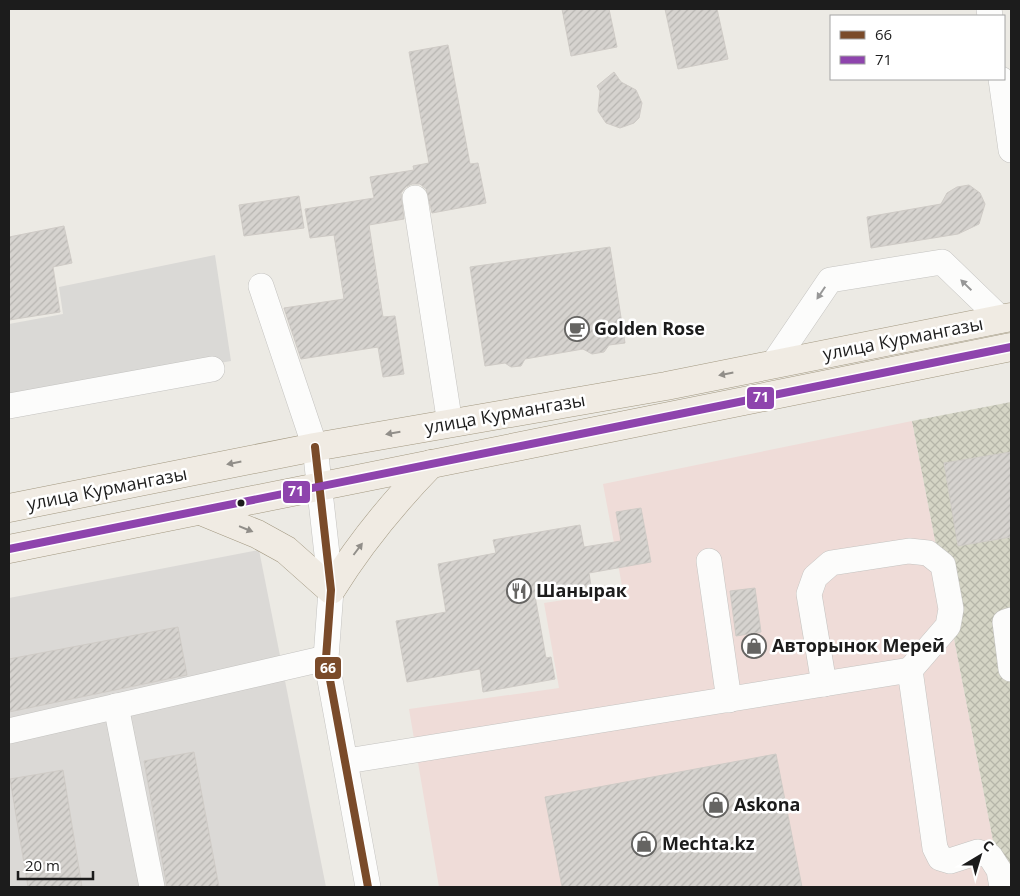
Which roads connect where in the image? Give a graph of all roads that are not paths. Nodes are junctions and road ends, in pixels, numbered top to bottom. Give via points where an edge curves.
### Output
1 (1001, 80) edge
2 (1011, 150) edge
3 (415, 198) dead end
4 (261, 286) dead end
5 (1006, 318) edge
6 (1009, 347) edge
7 (781, 363) junction
8 (212, 370) dead end
9 (793, 389) junction
10 (564, 404) junction
11 (9, 406) edge
12 (450, 424) junction
13 (570, 435) junction
14 (315, 447) junction
15 (431, 464) junction
16 (319, 488) junction
17 (9, 508) edge
18 (201, 511) junction
19 (9, 548) edge
20 (709, 561) dead end
21 (331, 590) junction
22 (1011, 620) edge
23 (326, 658) junction
24 (1011, 669) edge
25 (910, 670) junction
26 (824, 684) junction
27 (729, 700) junction
28 (116, 706) junction
29 (9, 732) edge
30 (347, 761) junction
31 (152, 887) edge
32 (368, 887) edge
33 (1002, 887) edge

1 - 2 street
3 - 12 street
4 - 14 street
5 - 6 main road via 995,328 995,335
5 - 7 main road, улица Курмангазы
5 -> 7 street via 942,262 830,280
6 - 9 main road, улица Курмангазы
7 - 9 main road via 796,366 799,374
7 -> 10 main road, улица Курмангазы
8 - 11 street
9 - 13 main road, улица Курмангазы
10 - 12 main road, улица Курмангазы
10 - 13 main road via 558,422
12 -> 14 main road, улица Курмангазы
13 - 15 main road, улица Курмангазы
14 - 16 street
14 -> 17 main road, улица Курмангазы
15 - 16 main road, улица Курмангазы
21 -> 15 main road via 399,496
16 - 18 main road, улица Курмангазы
16 - 21 street
18 - 19 main road, улица Курмангазы
18 -> 21 main road via 286,550
20 - 27 street
21 - 23 street
22 - 24 street via 1005,622
23 - 28 street
23 - 30 street
25 - 26 street
25 - 26 street via 948,626 951,609 943,565 928,554 909,551 832,563 815,577 809,594
25 - 33 street via 935,848 940,858 950,860 978,852 990,856 999,870
26 - 27 street
27 - 30 street
28 - 29 street
28 - 31 street
30 - 32 street

